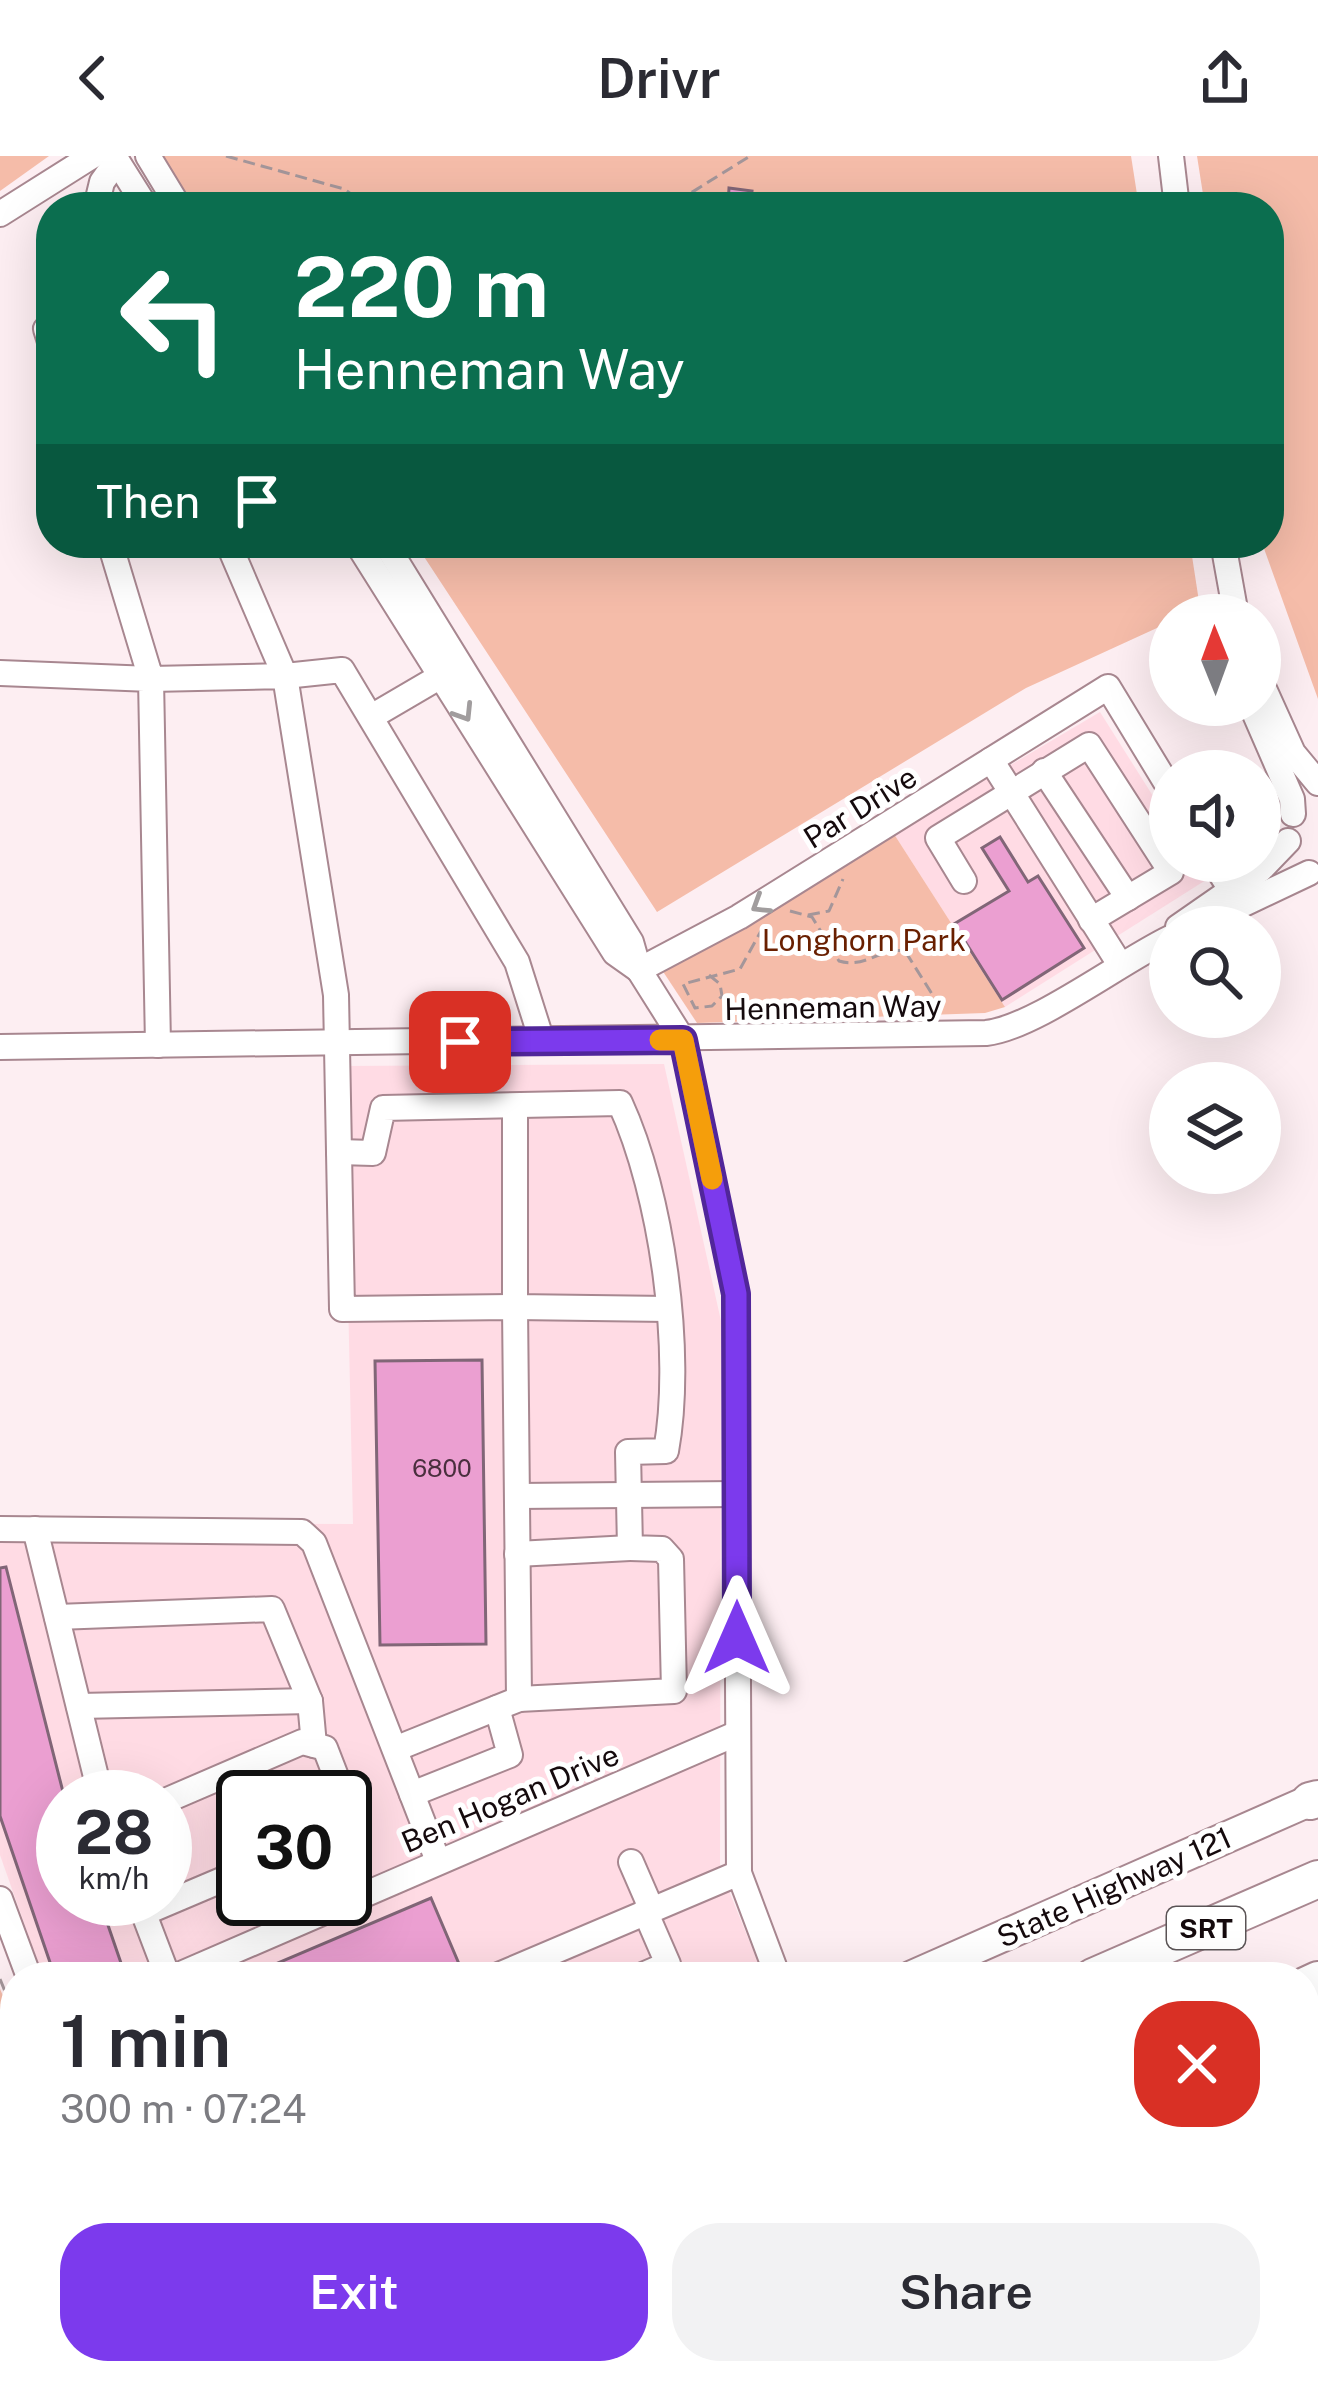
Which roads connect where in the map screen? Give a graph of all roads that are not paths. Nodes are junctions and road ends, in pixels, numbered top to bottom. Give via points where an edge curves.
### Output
1 (148, 156) edge
2 (1171, 156) edge
3 (108, 158) edge
4 (42, 192) edge
5 (100, 192) edge
6 (134, 192) edge
7 (170, 192) edge
8 (1176, 192) edge
9 (36, 195) edge
10 (0, 214) edge
11 (115, 558) edge
12 (234, 558) edge
13 (367, 558) edge
14 (395, 558) edge
15 (1226, 558) edge
16 (1232, 594) edge
17 (0, 673) edge
18 (285, 676) junction
19 (441, 676) junction
20 (151, 679) junction
21 (370, 717) junction
22 (1260, 726) edge
23 (1281, 726) edge
24 (1149, 754) edge
25 (991, 760) junction
26 (1044, 771) junction
27 (1318, 788) edge
28 (1011, 791) junction
29 (1293, 814) junction
30 (1288, 841) junction
31 (1313, 875) edge
32 (964, 881) dead end
33 (1226, 882) edge
34 (1231, 890) junction
35 (1128, 898) junction
36 (1208, 906) edge
37 (1243, 906) edge
38 (1091, 920) junction
39 (1149, 947) edge
40 (1130, 957) junction
41 (639, 970) junction
42 (683, 1040) junction
43 (542, 1041) junction
44 (337, 1043) junction
45 (158, 1046) junction
46 (0, 1047) edge
47 (515, 1106) junction
48 (339, 1152) junction
49 (515, 1306) junction
50 (668, 1309) junction
51 (736, 1494) junction
52 (630, 1495) junction
53 (517, 1496) junction
54 (0, 1529) edge
55 (35, 1529) junction
56 (630, 1548) junction
57 (518, 1554) junction
58 (57, 1617) junction
59 (310, 1701) junction
60 (508, 1704) junction
61 (79, 1706) junction
62 (738, 1733) junction
63 (314, 1745) junction
64 (394, 1749) junction
65 (94, 1770) edge
66 (333, 1770) edge
67 (192, 1789) edge
68 (412, 1794) junction
69 (1315, 1799) edge
70 (438, 1861) junction
71 (631, 1862) dead end
72 (739, 1873) junction
73 (1318, 1879) edge
74 (0, 1899) edge
75 (648, 1910) junction
76 (149, 1926) edge
77 (23, 1962) edge
78 (165, 1962) edge
79 (206, 1962) edge
80 (528, 1962) edge
81 (667, 1962) edge
82 (772, 1962) edge
83 (944, 1962) edge
84 (1128, 1962) edge

1 - 7 street
2 - 8 street
3 - 4 street
3 - 5 street
3 - 6 street
9 - 10 street
11 - 20 street
12 - 18 street
13 - 19 street
14 - 41 street via 631,942
15 - 16 street
17 - 20 street
18 - 20 street
18 - 21 street via 342,670
18 - 44 street
19 - 21 street
19 -> 41 street via 616,953
20 - 45 street
21 - 43 street via 518,962
22 - 29 street
23 - 27 street
24 - 25 street, Par Drive via 1108,687
25 - 28 street
25 -> 41 street, Par Drive via 740,917
26 - 28 street
26 - 35 street
26 - 35 street via 1089,745 1172,872
27 - 29 street
28 - 32 street via 938,838
28 - 38 street
29 - 30 street
30 - 31 street
30 - 34 street
31 - 37 street
33 - 34 street
34 - 36 street
35 - 38 street
38 - 40 street
39 - 40 street, Henneman Way
40 - 42 street, Henneman Way via 1001,1031
41 - 42 street
42 - 43 street, Henneman Way
42 - 51 street via 736,1294
43 - 44 street, Henneman Way
44 - 45 street, Henneman Way
44 - 48 street
45 - 46 street, Henneman Way
47 - 48 street via 383,1108 373,1153
47 - 49 street
47 - 50 street via 620,1103 633,1131
48 - 49 street via 342,1309
49 - 50 street
49 - 53 street
50 - 52 street via 666,1450 628,1452
51 - 52 street
51 - 62 street
52 - 53 street
52 - 56 street
53 - 57 street
54 - 55 street
55 - 58 street
55 - 64 street via 302,1532 314,1543
56 - 57 street
56 - 60 street via 662,1549 671,1559 674,1691
57 - 60 street
58 - 59 street via 272,1609
58 - 61 street
59 - 61 street
59 - 63 street
60 - 64 street
60 - 68 street via 510,1755
61 - 65 street
62 - 70 street, Ben Hogan Drive
62 - 72 street
63 - 66 street via 325,1748
63 - 67 street via 302,1742
64 - 68 street
68 - 70 street
69 - 83 main road, State Highway 121
70 - 79 street, Ben Hogan Drive
71 - 75 street
72 - 75 street
72 - 82 street
73 - 84 highway, SRT
74 - 77 street
75 - 80 street
75 - 81 street
76 - 78 street

